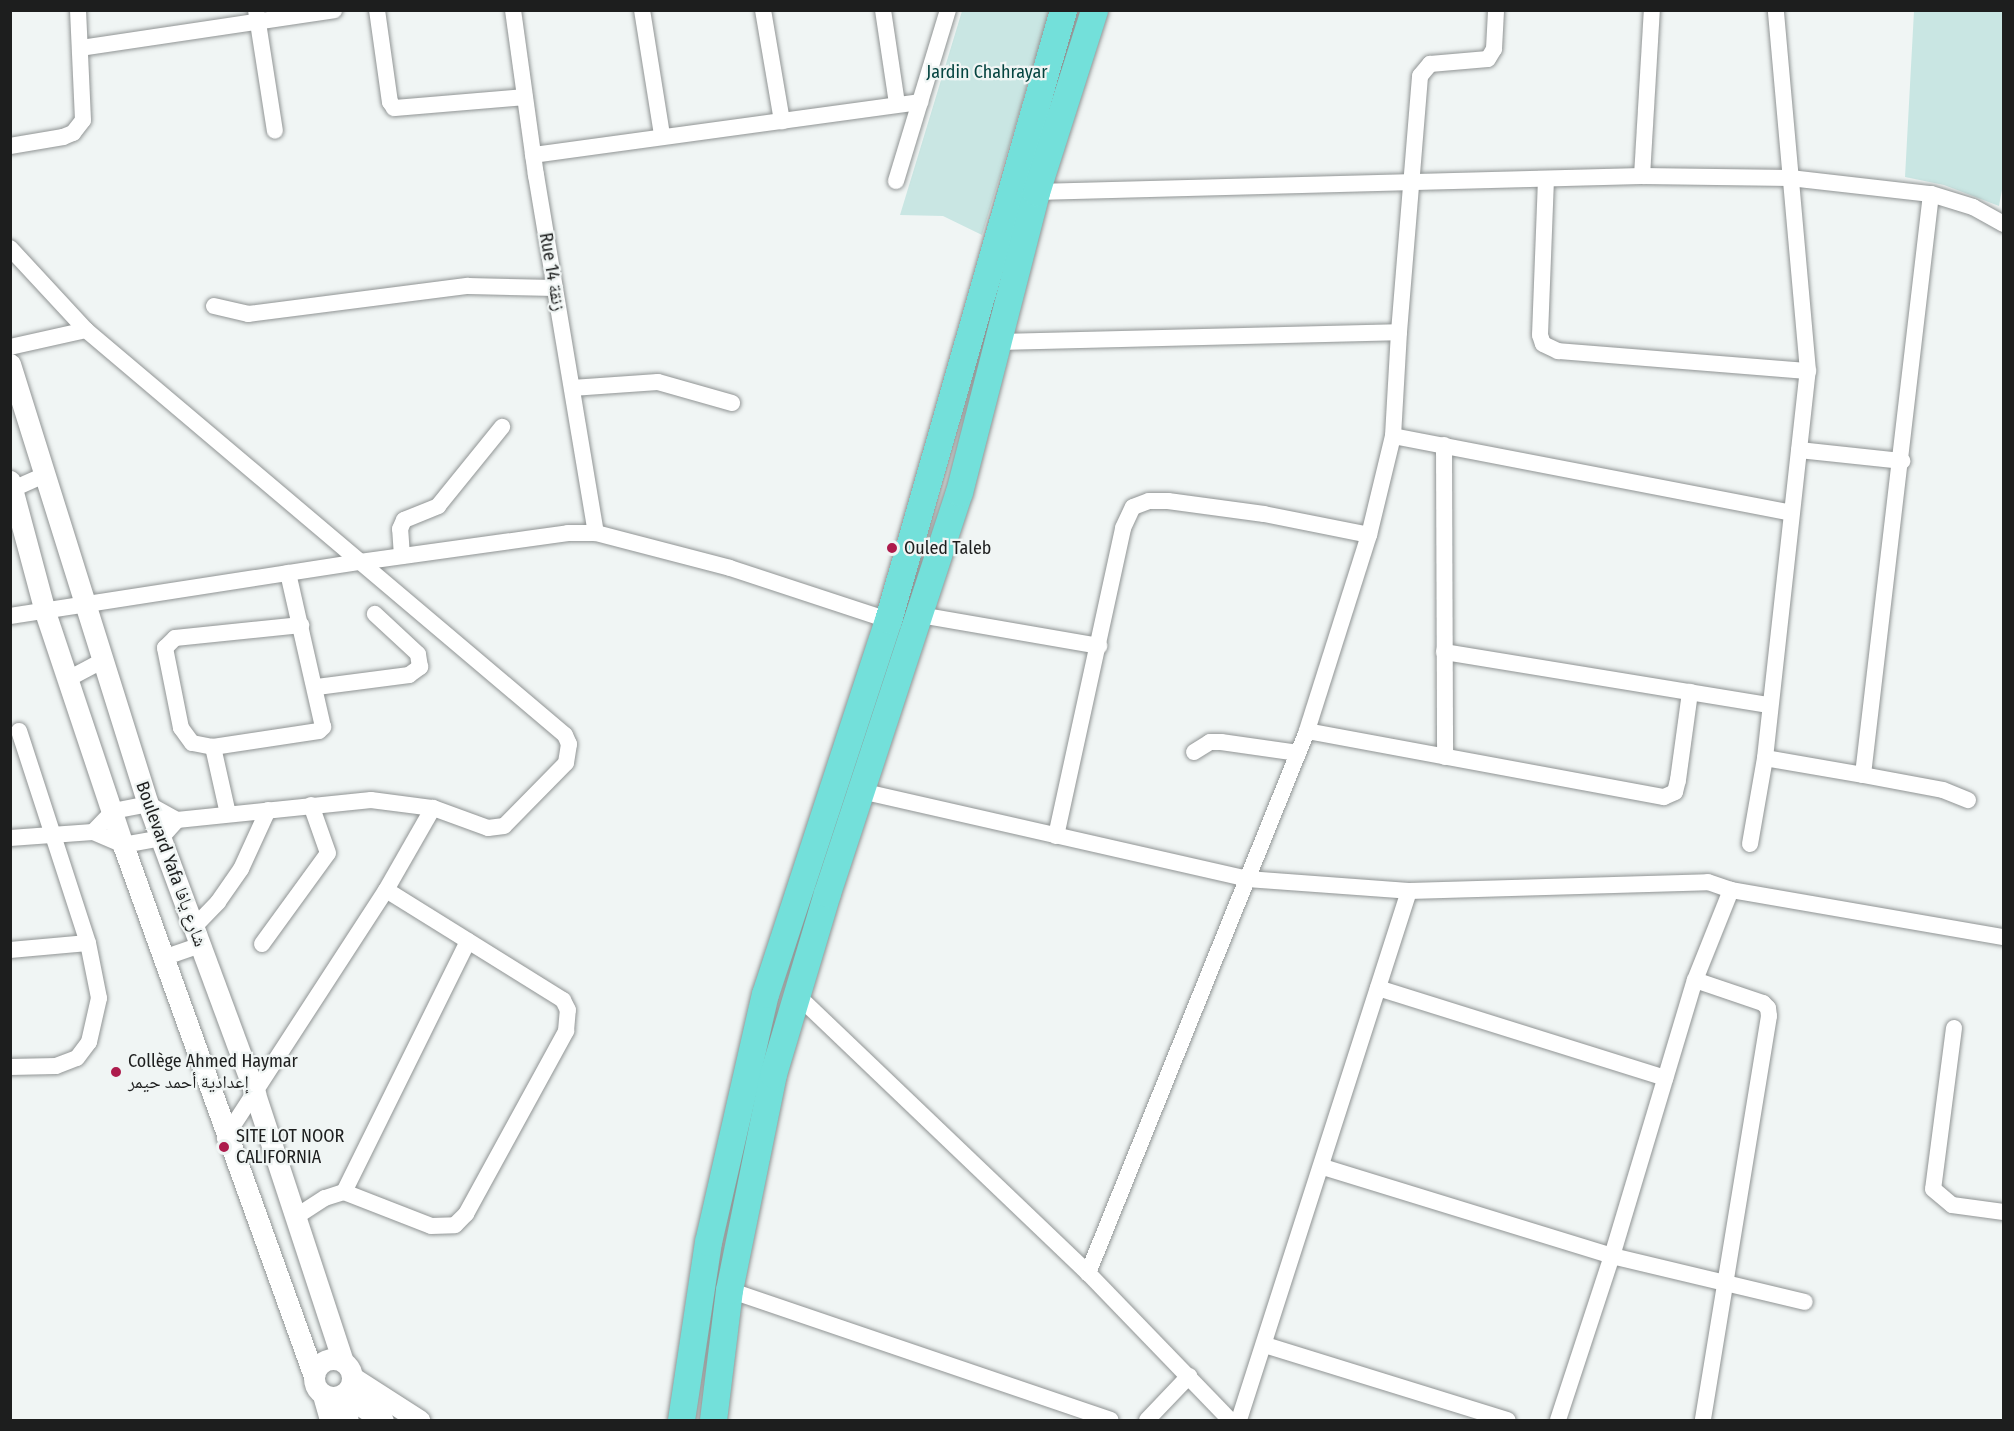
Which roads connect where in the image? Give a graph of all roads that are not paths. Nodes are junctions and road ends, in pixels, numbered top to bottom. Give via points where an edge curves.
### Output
1 (78, 10) edge
2 (334, 10) edge
3 (377, 10) edge
4 (513, 10) edge
5 (642, 10) edge
6 (763, 10) edge
7 (883, 10) edge
8 (948, 10) edge
9 (1063, 10) edge
10 (1094, 10) edge
11 (1496, 10) edge
12 (1652, 10) edge
13 (1776, 10) edge
14 (257, 17) edge
15 (81, 48) junction
16 (524, 96) junction
17 (921, 102) junction
18 (897, 104) junction
19 (782, 121) junction
20 (275, 131) dead end
21 (662, 135) junction
22 (10, 146) edge
23 (533, 155) junction
24 (1642, 176) junction
25 (1790, 178) junction
26 (1546, 179) junction
27 (896, 181) dead end
28 (1412, 182) junction
29 (1036, 192) junction
30 (1931, 194) junction
31 (2004, 224) edge
32 (10, 248) edge
33 (555, 288) junction
34 (214, 306) dead end
35 (86, 330) junction
36 (1399, 332) junction
37 (998, 342) junction
38 (10, 347) edge
39 (10, 364) edge
40 (1808, 371) junction
41 (572, 388) junction
42 (732, 403) dead end
43 (502, 427) dead end
44 (1393, 436) junction
45 (1444, 445) junction
46 (1799, 450) junction
47 (1902, 461) junction
48 (45, 475) junction
49 (12, 485) edge
50 (1792, 513) junction
51 (596, 533) junction
52 (1369, 535) junction
53 (402, 556) junction
54 (360, 562) junction
55 (288, 573) junction
56 (83, 604) junction
57 (45, 612) junction
58 (375, 614) dead end
59 (920, 615) junction
60 (10, 616) edge
61 (888, 620) junction
62 (301, 625) junction
63 (1099, 646) junction
64 (1444, 652) junction
65 (103, 660) junction
66 (68, 679) junction
67 (317, 687) junction
68 (1690, 692) junction
69 (1769, 705) junction
70 (20, 731) dead end
71 (1307, 731) junction
72 (213, 747) junction
73 (1194, 752) dead end
74 (1298, 753) junction
75 (1445, 758) junction
76 (1765, 758) junction
77 (1863, 775) junction
78 (861, 791) junction
79 (1968, 800) dead end
80 (148, 804) junction
81 (311, 804) junction
82 (433, 808) junction
83 (268, 810) junction
84 (113, 811) junction
85 (228, 814) junction
86 (177, 820) junction
87 (93, 832) junction
88 (54, 833) junction
89 (1056, 836) junction
90 (10, 838) edge
91 (161, 838) junction
92 (1750, 844) dead end
93 (123, 845) junction
94 (1247, 879) junction
95 (386, 890) junction
96 (1731, 890) junction
97 (1409, 891) junction
98 (197, 936) junction
99 (2004, 937) edge
100 (468, 941) junction
101 (88, 943) junction
102 (262, 944) dead end
103 (10, 950) edge
104 (163, 958) junction
105 (1695, 980) junction
106 (1378, 988) junction
107 (795, 994) junction
108 (1954, 1028) dead end
109 (10, 1067) edge
110 (1665, 1078) junction
111 (255, 1094) junction
112 (225, 1138) junction
113 (1323, 1167) junction
114 (344, 1192) junction
115 (2004, 1212) edge
116 (297, 1216) junction
117 (1612, 1256) junction
118 (1088, 1273) junction
119 (1724, 1283) junction
120 (729, 1290) junction
121 (1805, 1302) dead end
122 (1265, 1345) junction
123 (1189, 1376) junction
124 (336, 1383) junction
125 (330, 1420) edge
126 (348, 1420) edge
127 (383, 1420) edge
128 (419, 1420) edge
129 (681, 1420) edge
130 (713, 1420) edge
131 (1110, 1420) edge
132 (1147, 1420) edge
133 (1230, 1420) edge
134 (1239, 1420) edge
135 (1508, 1420) edge
136 (1558, 1420) edge
137 (1703, 1420) edge

1 - 15 street
2 - 14 street
3 - 16 street via 394,108
4 - 16 street, Rue 14 زنقة
5 - 21 street
6 - 19 street
7 - 18 street
8 - 17 street
9 - 61 main road
10 - 29 main road
11 - 28 street via 1494,50 1488,59 1430,64 1422,71
12 - 24 street
13 - 25 street
14 - 15 street
14 - 20 street
15 - 22 street via 85,114 78,127 63,137
16 - 23 street, Rue 14 زنقة
17 - 18 street
17 - 27 street
18 - 19 street
19 - 21 street
21 - 23 street
23 - 33 street, Rue 14 زنقة
24 - 25 street
24 - 26 street
25 - 30 street
25 - 40 street
26 - 28 street
26 - 40 street via 1540,335 1549,348
28 - 29 street
28 - 36 street
29 - 37 main road
30 - 31 street via 1973,207
30 - 47 street
32 - 35 street
33 - 34 street via 449,288 248,314
33 - 41 street, Rue 14 زنقة
35 - 38 street
35 - 54 street
36 - 37 street
36 - 44 street
37 - 59 main road via 959,492
39 - 48 street, Boulevard Yafa شارع يافا
40 - 46 street
41 - 42 street via 658,382
41 - 51 street, Rue 14 زنقة
43 - 53 street via 438,506 404,520 400,529
44 - 45 street
44 - 52 street
45 - 50 street
45 - 64 street
46 - 47 street
46 - 50 street
47 - 77 street
48 - 49 street
48 - 56 street, Boulevard Yafa شارع يافا
49 - 57 street, Boulevard Yafa شارع يافا
50 - 69 street
51 - 53 street via 568,533
51 - 61 street via 730,568
52 - 63 street via 1264,514 1168,501 1149,501 1133,507 1123,528
52 - 71 street
53 - 54 street
54 - 55 street
54 - 82 street via 565,735 569,744 566,763 504,826 488,828
55 - 56 street
55 - 62 street
56 - 57 street
56 - 65 street, Boulevard Yafa شارع يافا
57 - 60 street
57 - 66 street, Boulevard Yafa شارع يافا
58 - 67 street via 418,654 420,667 409,675
59 - 63 street
59 - 78 main road
61 - 129 main road via 787,924 745,1069 708,1242
62 - 67 street
62 - 72 street via 175,638 165,648 181,728 192,743
63 - 89 street
64 - 68 street
64 - 75 street
65 - 66 street
65 - 80 street, Boulevard Yafa شارع يافا
66 - 84 street, Boulevard Yafa شارع يافا
67 - 72 street via 324,723 319,731
68 - 69 street
68 - 75 street via 1678,780 1675,792 1664,797
69 - 76 street
70 - 88 street
71 - 74 street
71 - 75 street
72 - 85 street
73 - 74 street via 1210,742 1221,742
74 - 94 street
76 - 77 street
76 - 92 street
77 - 79 street via 1943,790
78 - 89 street
78 - 107 main road
80 - 84 street
80 - 86 street
80 - 91 street, Boulevard Yafa شارع يافا
81 - 82 street via 394,800
81 - 83 street
81 - 102 street via 328,853
82 - 95 street
83 - 85 street
83 - 98 street via 241,869
84 - 87 street
84 - 93 street, Boulevard Yafa شارع يافا
85 - 86 street
86 - 91 street
87 - 88 street
87 - 93 street
88 - 90 street
88 - 101 street
89 - 94 street
91 - 93 street
91 - 98 street, Boulevard Yafa شارع يافا
93 - 104 street, Boulevard Yafa شارع يافا
94 - 97 street
94 - 118 street
95 - 100 street
95 - 111 street
96 - 97 street via 1708,882
96 - 99 street
96 - 105 street
97 - 106 street
98 - 104 street
98 - 111 street, Boulevard Yafa شارع يافا
100 - 114 street
100 - 114 street via 562,1000 568,1010 566,1031 466,1214 455,1225 430,1226
101 - 103 street
101 - 109 street via 99,998 89,1042 77,1058 56,1066
104 - 112 street, Boulevard Yafa شارع يافا
105 - 110 street
105 - 119 street via 1768,1008
106 - 110 street
106 - 113 street
107 - 118 street
107 - 120 main road via 758,1140
108 - 115 street via 1933,1189 1952,1205
110 - 117 street
111 - 112 street
111 - 116 street, Boulevard Yafa شارع يافا
112 - 124 street, Boulevard Yafa شارع يافا
113 - 117 street
113 - 122 street
114 - 116 street via 325,1198
116 - 124 street, Boulevard Yafa شارع يافا
117 - 119 street
117 - 136 street
118 - 123 street
119 - 121 street
119 - 137 street
120 - 130 main road
120 - 131 street
122 - 134 street
122 - 135 street
123 - 132 street
123 - 133 street
124 - 125 street, Boulevard Yafa شارع يافا
124 - 126 street, Boulevard Yafa شارع يافا
124 - 127 street
124 - 128 street

